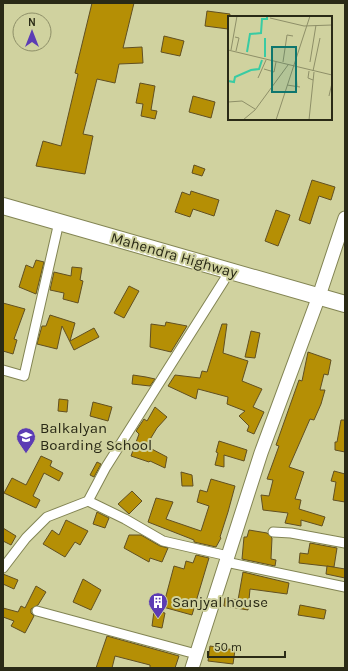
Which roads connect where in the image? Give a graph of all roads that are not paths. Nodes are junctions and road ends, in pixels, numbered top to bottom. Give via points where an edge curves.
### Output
1 (3, 206) edge
2 (345, 218) edge
3 (59, 222) junction
4 (230, 271) junction
5 (319, 296) junction
6 (345, 304) edge
7 (3, 370) edge
8 (88, 501) junction
9 (273, 532) dead end
10 (345, 543) edge
11 (227, 559) junction
12 (3, 568) edge
13 (345, 587) edge
14 (37, 611) dead end
15 (196, 654) junction
16 (192, 668) edge

1 - 3 highway, Mahendra Highway
2 - 5 street
3 - 4 highway, Mahendra Highway
3 - 7 street via 24,376
4 - 5 highway, Mahendra Highway
4 - 8 street via 106,467
5 - 6 highway, Mahendra Highway
5 - 11 street via 261,453
8 - 11 street via 162,541
8 - 12 street via 47,517 26,538
9 - 10 street
11 - 13 street
11 - 15 street
14 - 15 street
15 - 16 street

